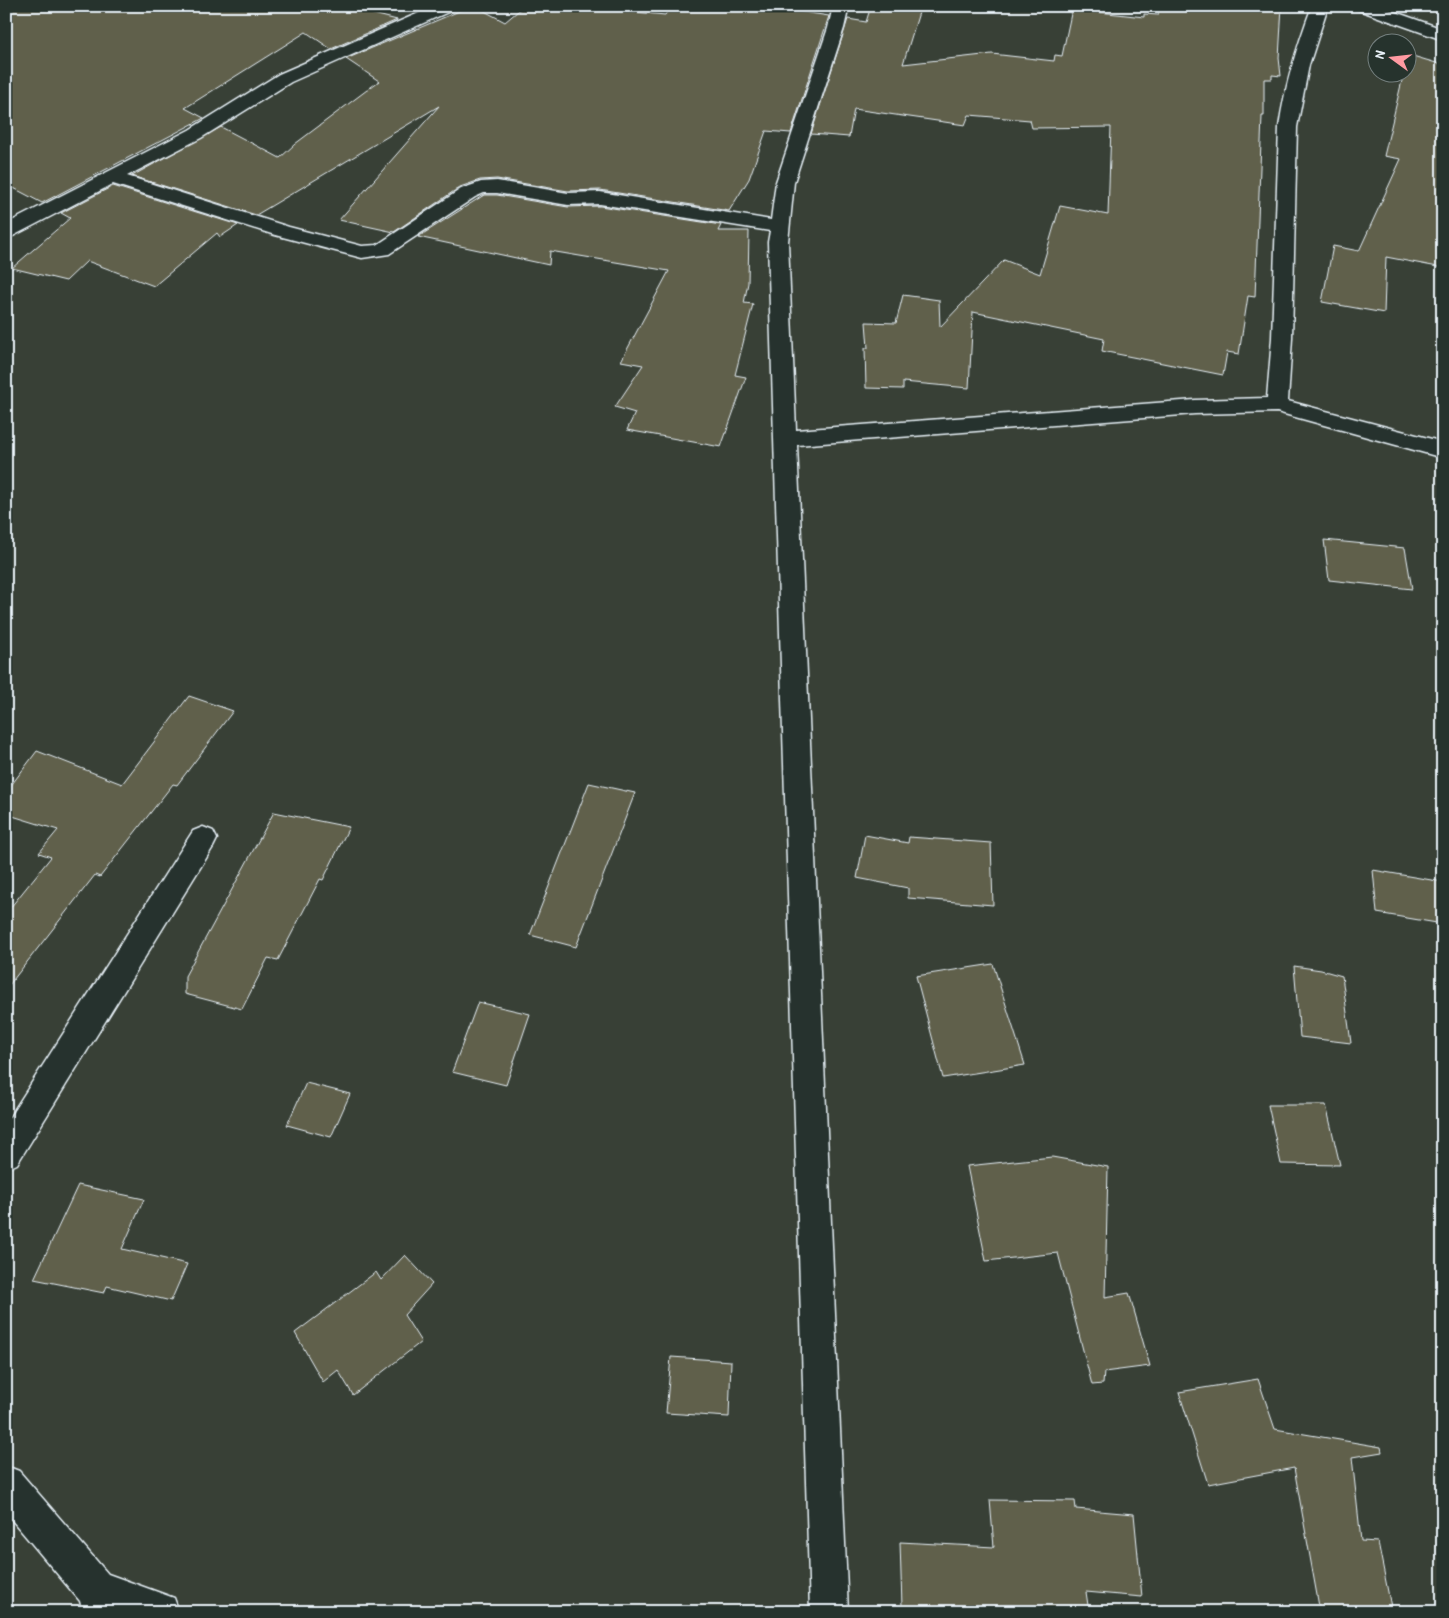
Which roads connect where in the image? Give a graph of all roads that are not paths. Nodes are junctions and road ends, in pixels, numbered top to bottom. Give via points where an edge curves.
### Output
1 (449, 6) edge
2 (841, 6) edge
3 (1320, 6) edge
4 (1362, 6) edge
5 (1443, 35) edge
6 (110, 178) junction
7 (779, 227) junction
8 (6, 232) edge
9 (1277, 405) junction
10 (785, 438) junction
11 (1443, 450) edge
12 (204, 839) dead end
13 (6, 1153) edge
14 (6, 1484) edge
15 (100, 1600) edge
16 (160, 1612) edge
17 (829, 1612) edge

1 - 6 street via 285,78 195,134
2 - 7 street via 785,182
3 - 9 street via 1291,97
4 - 5 street
6 - 7 street via 362,252 382,250 468,193 497,187 568,199 600,198
6 - 8 street
7 - 10 street
9 - 10 street via 1195,407
9 - 11 street
10 - 17 street
12 - 13 street
14 - 15 street
15 - 16 street

